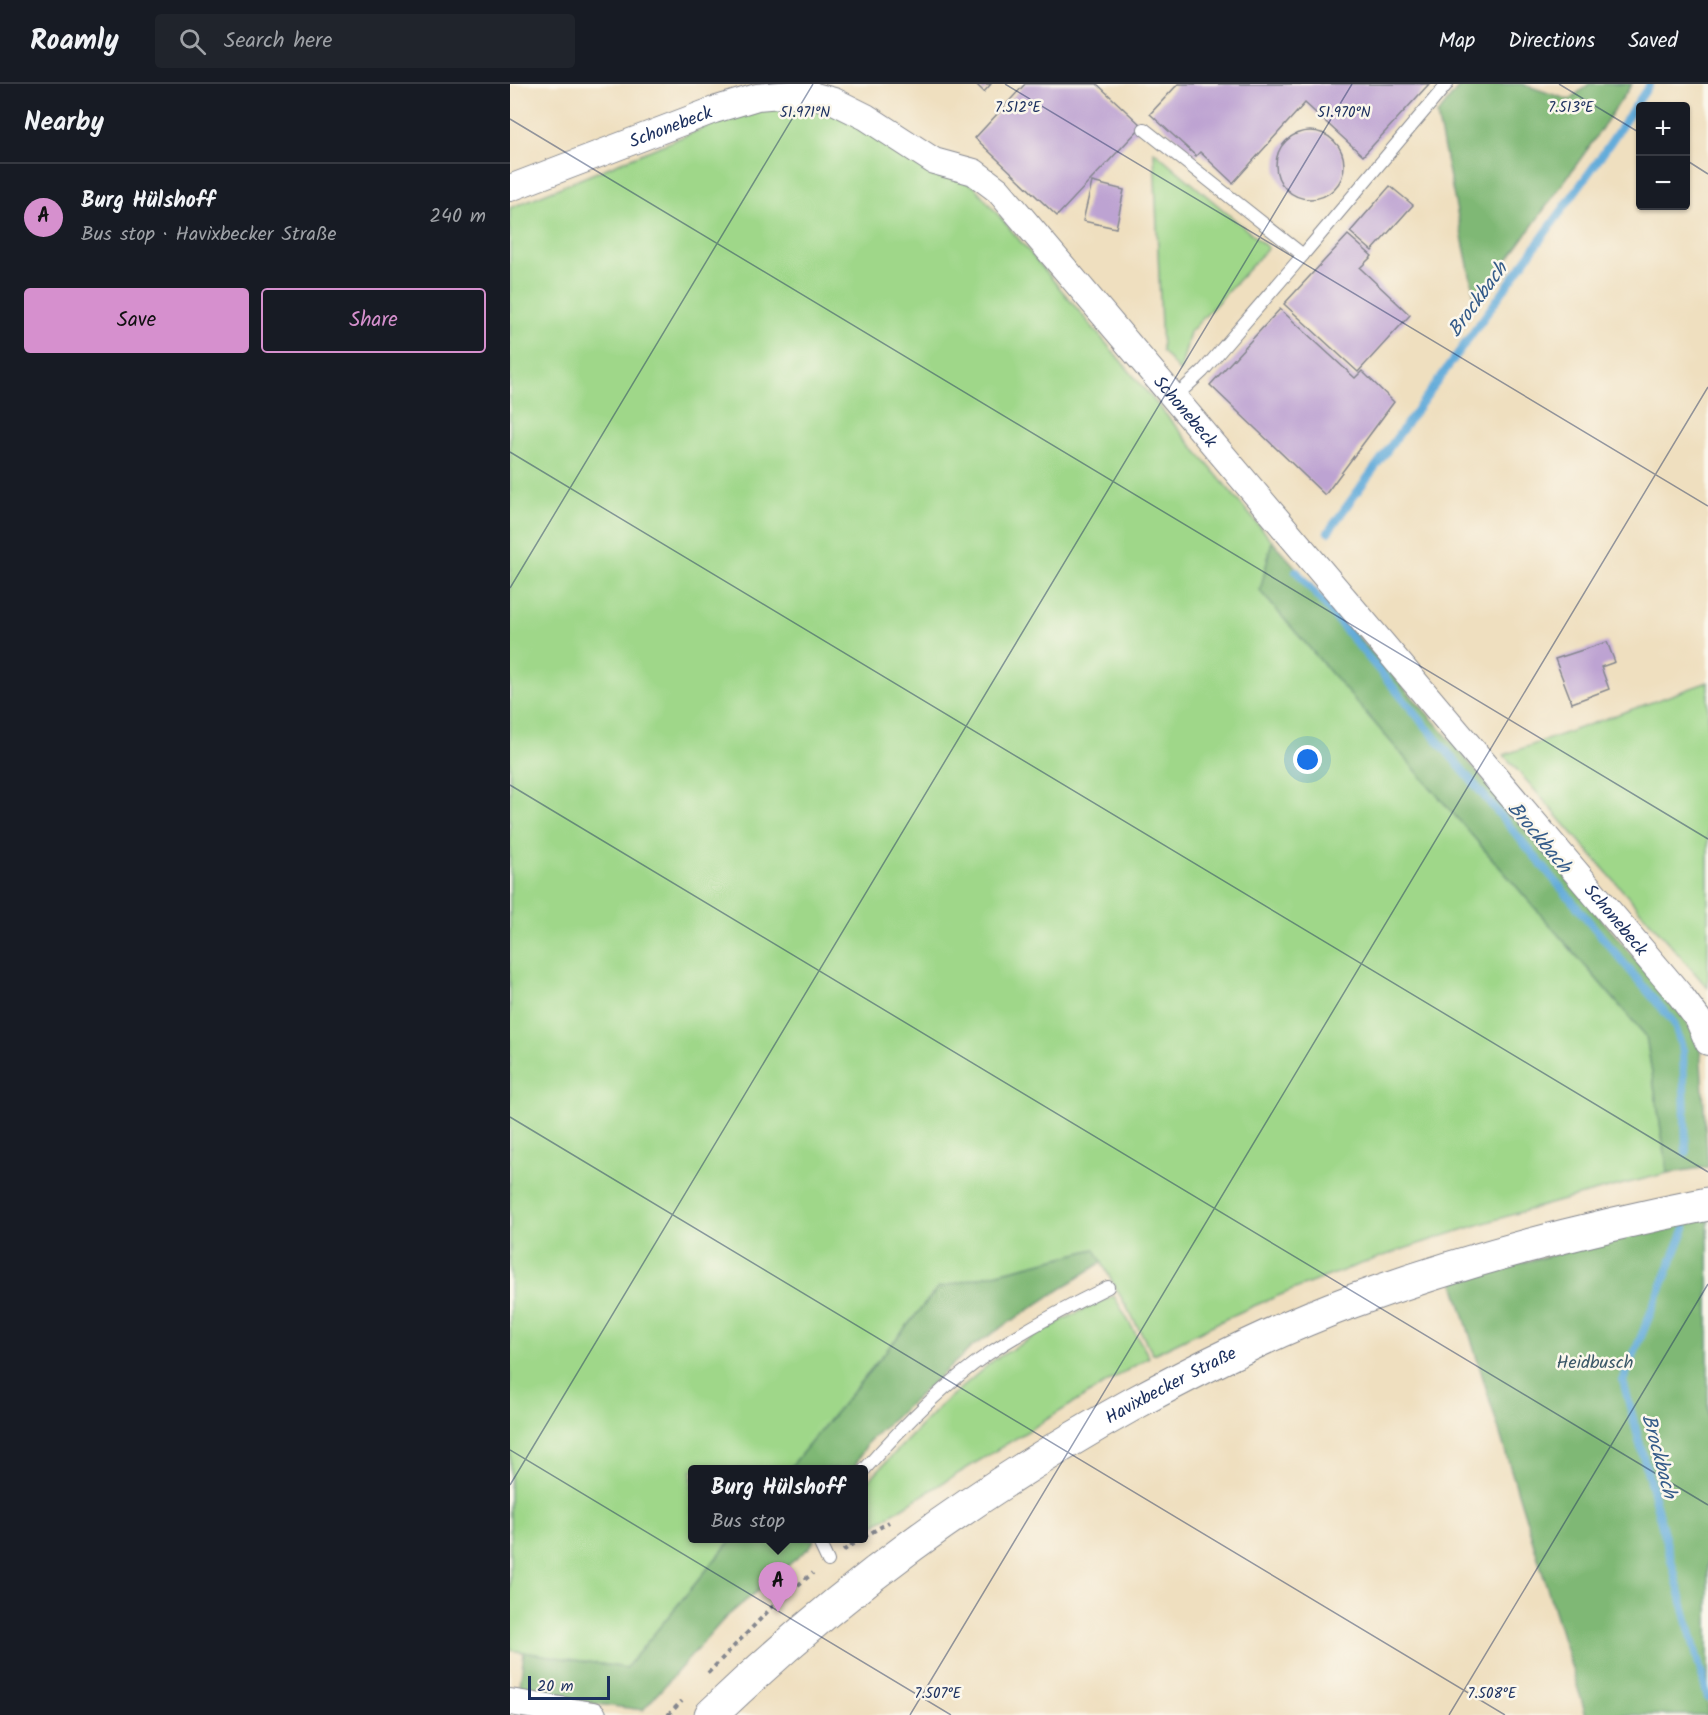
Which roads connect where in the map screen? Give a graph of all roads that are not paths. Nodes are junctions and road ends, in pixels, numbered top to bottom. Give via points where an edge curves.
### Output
1 (1447, 84) edge
2 (1144, 129) dead end
3 (510, 188) edge
4 (1303, 255) junction
5 (1175, 397) junction
6 (1708, 1042) edge
7 (1708, 1204) edge
8 (1108, 1287) dead end
9 (868, 1466) edge
10 (820, 1543) edge
11 (828, 1561) road end
12 (510, 1702) edge
13 (699, 1705) edge
14 (594, 1715) edge

1 - 4 lane
2 - 4 lane
3 - 5 street, Schonebeck via 757,97 804,93 834,101 934,161 974,172 998,190
4 - 5 lane via 1203,371
5 - 6 street, Schonebeck via 1680,995 1698,1019
7 - 13 main road, Havixbecker Straße via 1569,1234 1449,1268 1348,1303 1187,1375 1060,1444 963,1507
8 - 9 lane via 986,1355 934,1398
10 - 11 lane
12 - 14 street

